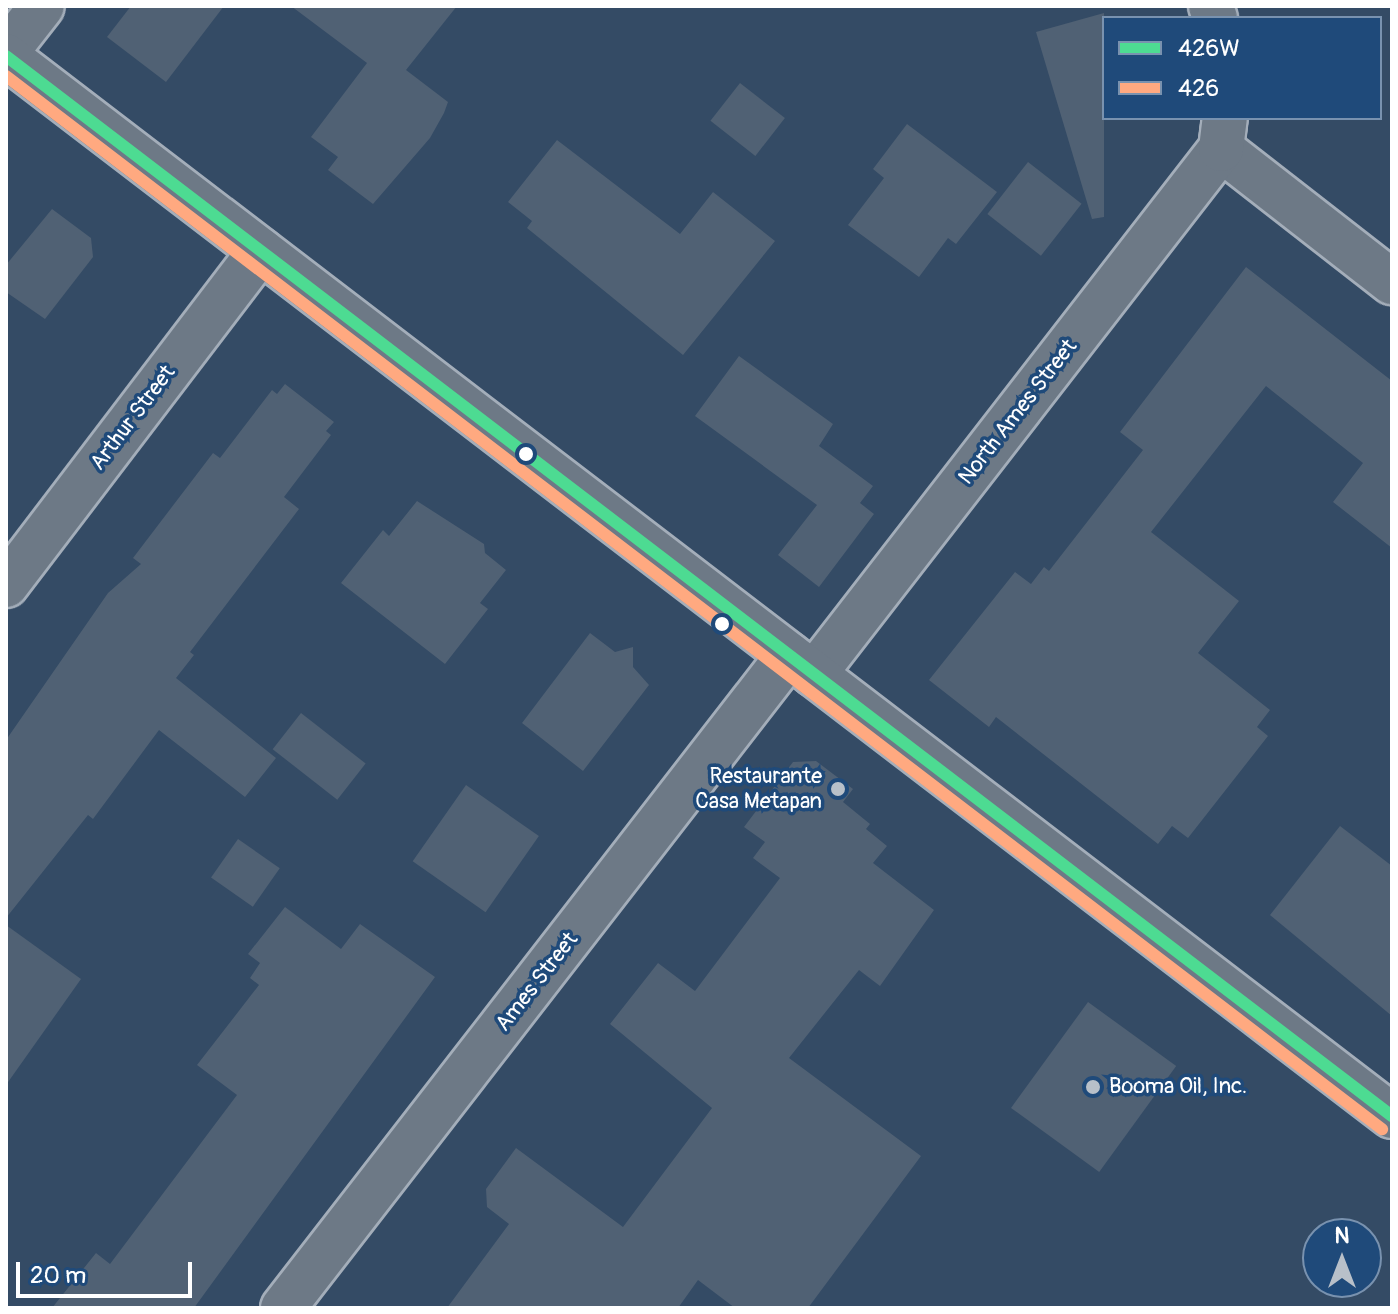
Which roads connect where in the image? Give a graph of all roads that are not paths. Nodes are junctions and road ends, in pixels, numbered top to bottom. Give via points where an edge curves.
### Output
1 (42, 6) edge
2 (6, 54) edge
3 (1223, 133) edge
4 (260, 251) junction
5 (1392, 282) edge
6 (6, 585) edge
7 (802, 665) junction
8 (1392, 1116) edge
9 (283, 1308) edge

1 - 2 street
2 - 4 street
3 - 5 street
3 - 7 street, North Ames Street
4 - 6 street, Arthur Street
4 - 7 street
7 - 8 street
7 - 9 street, Ames Street

